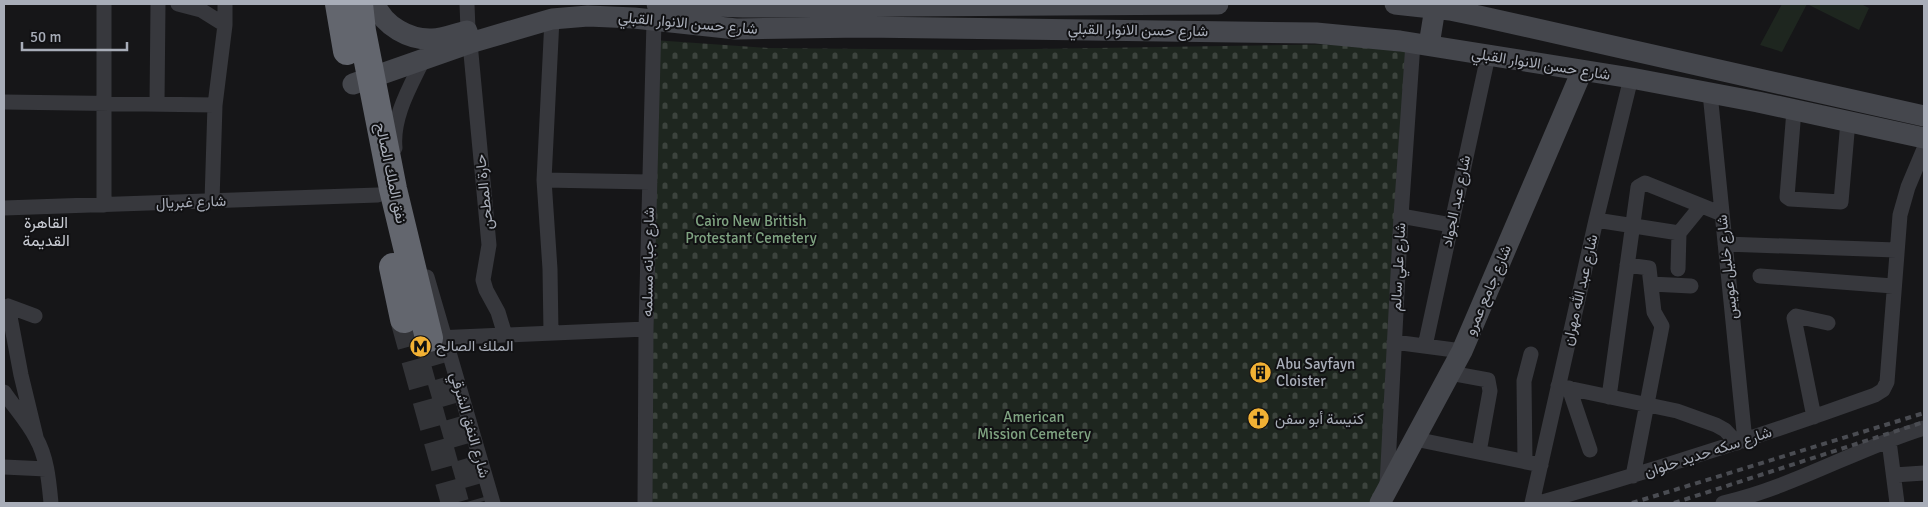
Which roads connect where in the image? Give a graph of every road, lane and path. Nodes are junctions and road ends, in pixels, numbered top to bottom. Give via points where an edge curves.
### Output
1 (104, 4) edge
2 (158, 4) edge
3 (178, 4) edge
4 (225, 4) edge
5 (467, 4) edge
6 (1022, 4) edge
7 (1112, 4) edge
8 (1207, 4) edge
9 (1218, 4) edge
10 (1395, 4) edge
11 (354, 5) edge
12 (743, 5) edge
13 (833, 5) edge
14 (932, 5) edge
15 (1434, 8) junction
16 (553, 11) edge
17 (655, 12) edge
18 (225, 25) junction
19 (469, 37) junction
20 (1421, 44) junction
21 (1488, 56) junction
22 (422, 60) junction
23 (1582, 71) junction
24 (1631, 78) junction
25 (1763, 80) junction
26 (362, 81) junction
27 (1710, 93) junction
28 (4, 102) edge
29 (1758, 102) junction
30 (104, 103) junction
31 (157, 104) junction
32 (215, 105) junction
33 (1794, 110) junction
34 (1924, 116) edge
35 (1848, 121) junction
36 (1924, 138) edge
37 (1924, 150) edge
38 (544, 180) junction
39 (650, 182) junction
40 (391, 190) junction
41 (212, 201) junction
42 (104, 205) junction
43 (1701, 206) junction
44 (4, 208) edge
45 (1722, 214) junction
46 (1401, 216) junction
47 (1596, 220) junction
48 (1451, 225) junction
49 (1632, 226) junction
50 (1679, 233) junction
51 (1725, 244) junction
52 (1896, 250) junction
53 (1627, 265) junction
54 (1678, 269) dead end
55 (1760, 276) dead end
56 (1651, 284) junction
57 (1691, 286) dead end
58 (1893, 286) junction
59 (35, 316) dead end
60 (404, 319) tunnel mouth
61 (1828, 323) dead end
62 (646, 330) junction
63 (551, 333) junction
64 (505, 335) junction
65 (437, 338) junction
66 (1394, 342) junction
67 (1425, 346) junction
68 (1462, 351) junction
69 (1531, 354) dead end
70 (1450, 373) junction
71 (1564, 387) junction
72 (4, 392) edge
73 (1609, 397) junction
74 (1647, 405) junction
75 (1814, 417) junction
76 (1924, 428) edge
77 (36, 437) junction
78 (1415, 439) junction
79 (1889, 440) junction
80 (1741, 442) junction
81 (1590, 450) dead end
82 (1479, 452) junction
83 (1525, 462) junction
84 (1540, 465) junction
85 (4, 467) edge
86 (46, 469) junction
87 (1924, 473) edge
88 (1894, 474) junction
89 (1633, 476) junction
90 (1383, 497) edge
91 (1770, 497) edge
92 (51, 503) edge
93 (493, 503) edge
94 (645, 503) edge
95 (1532, 503) edge
96 (1539, 503) edge
97 (1722, 503) edge
98 (1897, 503) edge

1 - 30 street
2 - 31 street
3 - 18 street via 200,10
4 - 18 street
5 - 19 street, حارة المطحن
6 - 7 main road, شارع حسن الانوار القبلي
6 - 14 main road, شارع حسن الانوار القبلي
7 - 8 main road, شارع حسن الانوار القبلي
8 - 9 main road, شارع حسن الانوار القبلي
10 - 15 main road, شارع حسن الانوار القبلي
11 - 19 main road, شارع حسن الانوار القبلي via 384,18 406,35 420,39
11 - 26 highway, نفق الملك الصالح via 362,32
12 - 13 main road, شارع حسن الانوار القبلي
12 - 17 main road, شارع حسن الانوار القبلي
13 - 14 main road, شارع حسن الانوار القبلي
15 - 20 main road
15 - 25 main road, شارع حسن الانوار القبلي
16 - 17 main road, شارع حسن الانوار القبلي via 588,16
16 - 19 main road, شارع حسن الانوار القبلي
16 - 38 street
17 - 20 main road, شارع حسن الانوار القبلي via 736,29 872,27 1283,32 1336,34
17 - 39 street, شارع جبانه مسلمه
18 - 32 street
19 - 22 main road, شارع حسن الانوار القبلي
19 - 64 street, حارة المطحن via 489,245 483,280
20 - 21 main road, شارع حسن الانوار القبلي
20 - 46 street, شارع علي سالم
21 - 23 main road, شارع حسن الانوار القبلي
21 - 48 street, شارع عبد الجواد
22 - 26 main road, شارع حسن الانوار القبلي
22 - 40 street via 396,124 396,158
23 - 24 main road, شارع حسن الانوار القبلي
23 - 68 main road, شارع جامع عمرو
24 - 27 main road, شارع حسن الانوار القبلي
24 - 47 street, شارع عبد الله مهران
25 - 29 main road
25 - 34 main road, شارع حسن الانوار القبلي
26 - 40 highway, نفق الملك الصالح
27 - 29 main road, شارع حسن الانوار القبلي
27 - 45 street, شارع خليل عويس
28 - 30 street
29 - 33 main road, شارع حسن الانوار القبلي
30 - 31 street
30 - 42 street
31 - 32 street
32 - 41 street
33 - 35 main road, شارع حسن الانوار القبلي
33 - 35 street via 1787,197 1790,199 1840,203
35 - 36 main road, شارع حسن الانوار القبلي
37 - 52 street via 1900,215
38 - 39 street
38 - 63 street
39 - 62 street, شارع جبانه مسلمه
40 - 41 street, شارع غبريال
40 - 60 highway, نفق الملك الصالح
40 - 65 highway, نفق الملك الصالح
41 - 42 street, شارع غبريال
42 - 44 street, شارع غبريال
43 - 45 street
43 - 49 street via 1645,183 1638,187
43 - 50 street
45 - 51 street, شارع خليل عويس
46 - 48 street
46 - 66 street, شارع علي سالم
47 - 49 street
47 - 71 street, شارع عبد الله مهران
48 - 67 street, شارع عبد الجواد
49 - 50 street
49 - 53 street
50 - 54 street
51 - 52 street
51 - 80 street, شارع خليل عويس
52 - 58 street
53 - 56 street via 1649,268
53 - 73 street
55 - 58 street
56 - 57 street
56 - 74 street via 1654,312 1662,326
58 - 75 street, شارع سكه حديد حلوان via 1887,382 1883,390 1875,396
59 - 77 street via 8,306
61 - 75 street via 1794,318
62 - 63 street
62 - 94 street, شارع جبانه مسلمه
63 - 64 street
64 - 65 street
65 - 93 street, شارع النفق الشرقي
66 - 67 street
66 - 90 street, شارع علي سالم
67 - 68 street
68 - 70 main road, شارع جامع عمرو
69 - 83 street via 1524,381
70 - 78 main road, شارع جامع عمرو
70 - 82 street via 1488,380 1490,391
71 - 73 street
71 - 81 street
71 - 84 street, شارع عبد الله مهران
72 - 77 street
73 - 74 street
74 - 80 street via 1716,425
74 - 89 street
75 - 80 street, شارع سكه حديد حلوان
76 - 79 street
77 - 86 street
78 - 82 street
78 - 90 main road, شارع جامع عمرو
79 - 88 street
79 - 91 street
80 - 89 street, شارع سكه حديد حلوان
82 - 83 street
83 - 84 street
84 - 95 street, شارع عبد الله مهران
85 - 86 street
86 - 92 street
87 - 88 street
88 - 98 street
89 - 96 street, شارع سكه حديد حلوان
91 - 97 street via 1753,496

